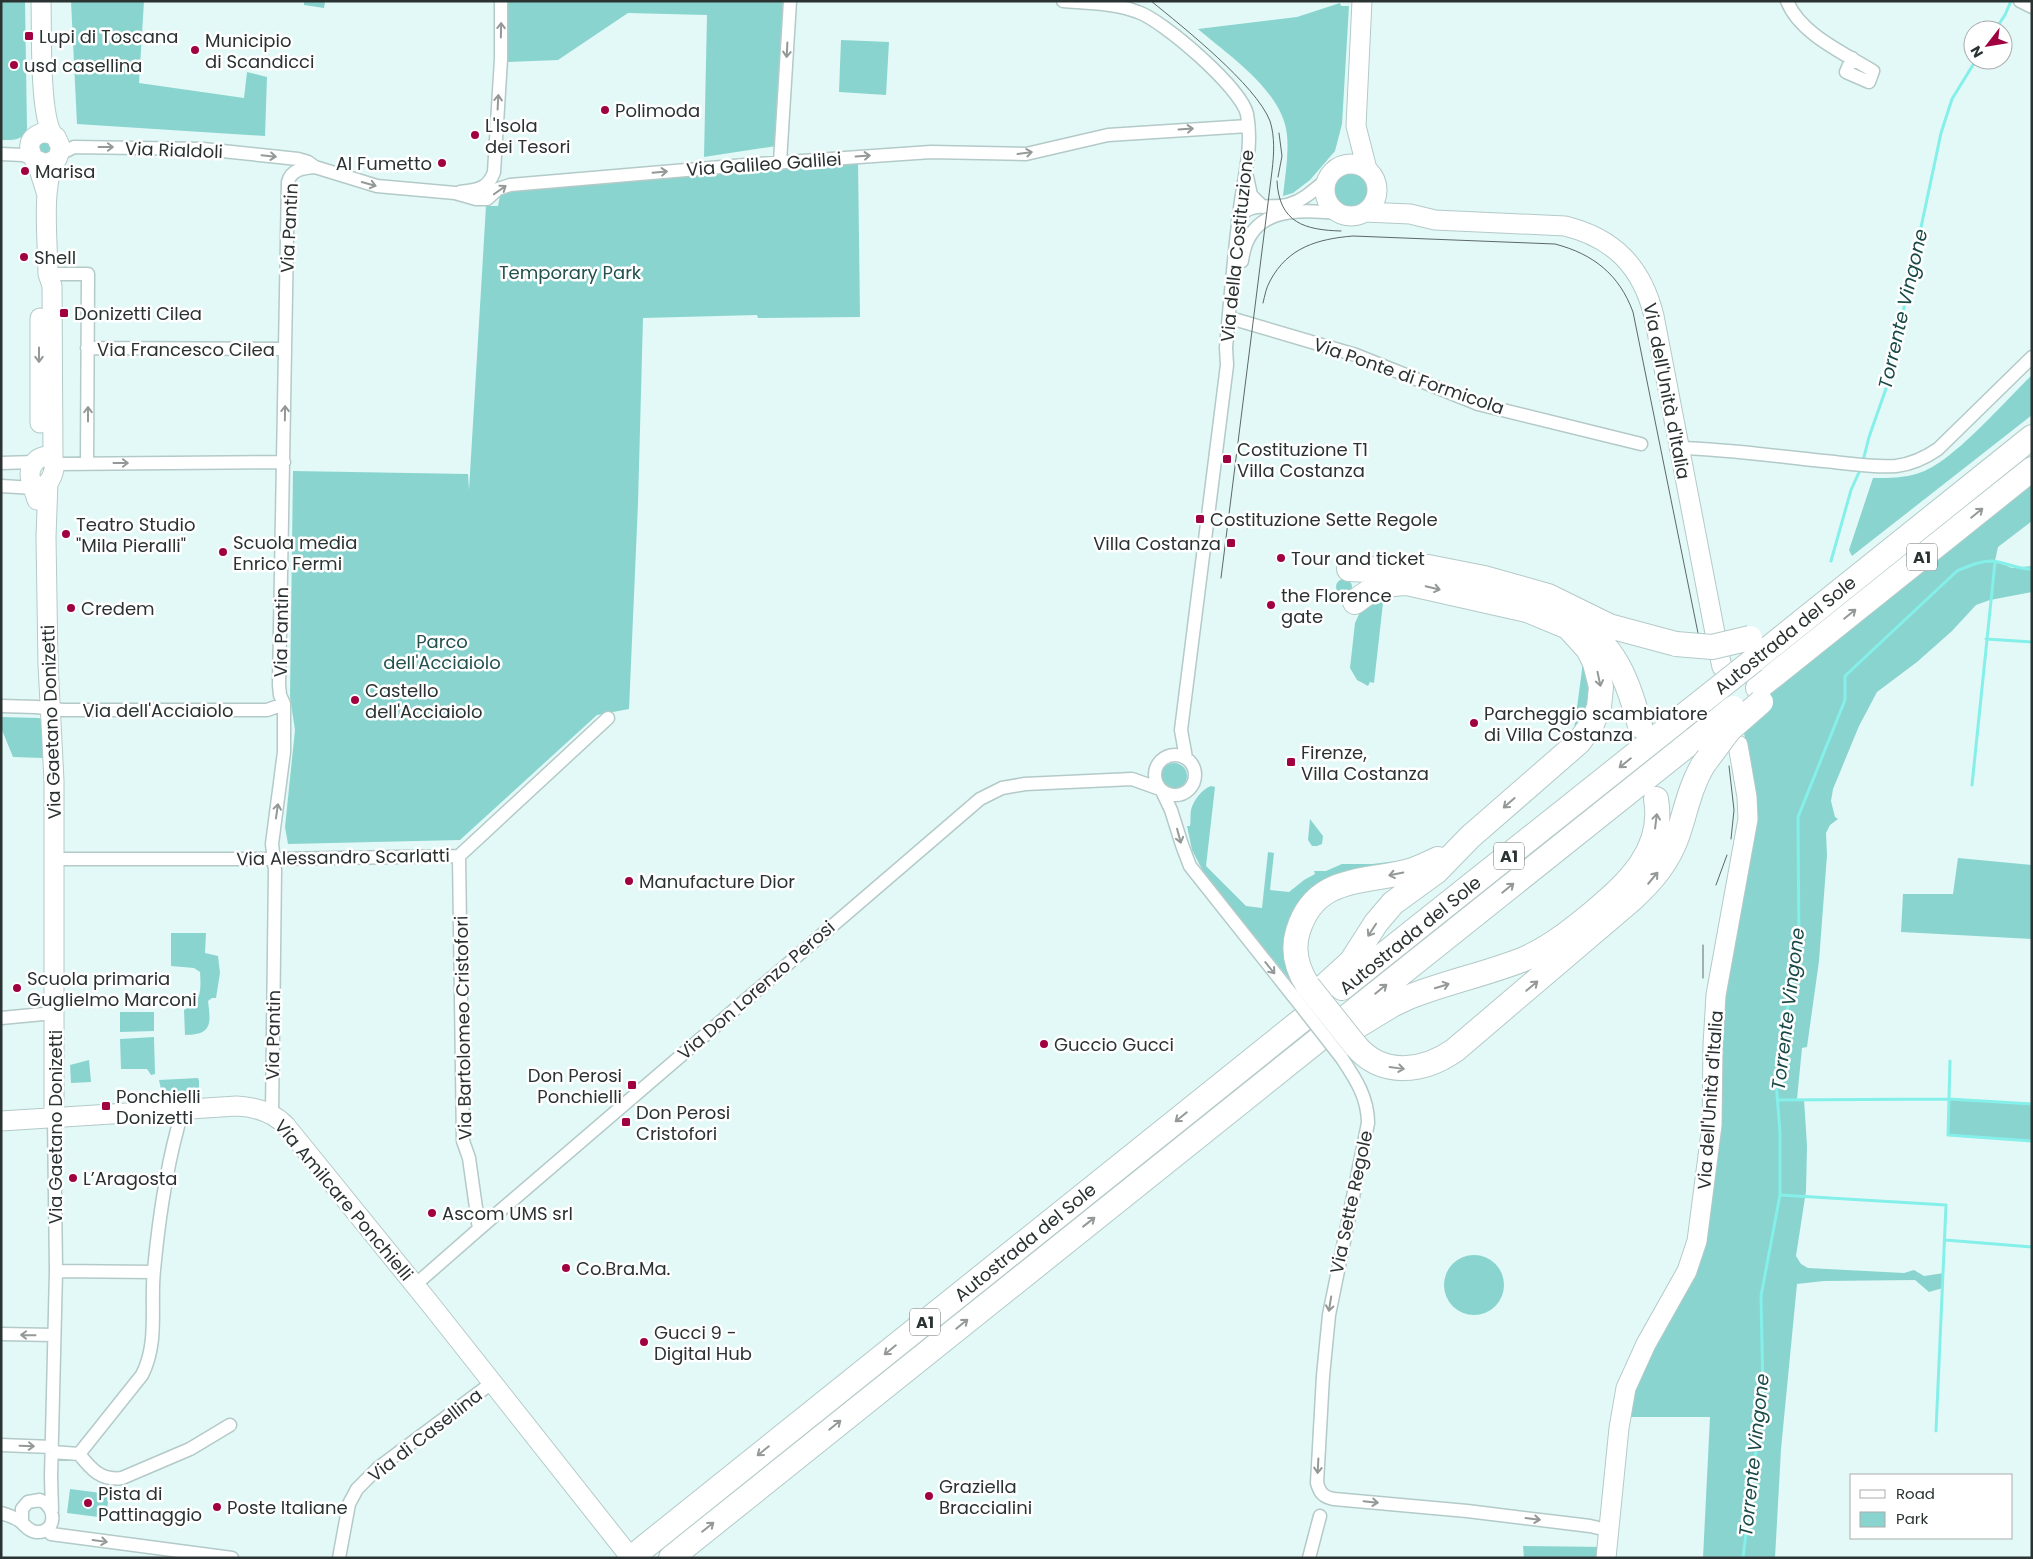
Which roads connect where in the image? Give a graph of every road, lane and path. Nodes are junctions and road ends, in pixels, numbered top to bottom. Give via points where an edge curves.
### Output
1 (41, 1) edge
2 (501, 1) edge
3 (790, 1) edge
4 (1063, 1) edge
5 (1362, 1) edge
6 (1787, 1) edge
7 (1852, 58) dead end
8 (1248, 126) junction
9 (1356, 126) junction
10 (44, 135) junction
11 (1, 154) edge
12 (58, 158) junction
13 (290, 158) joint
14 (34, 159) junction
15 (780, 162) junction
16 (1340, 166) junction
17 (315, 167) junction
18 (1246, 173) junction
19 (1371, 177) junction
20 (1326, 180) junction
21 (455, 193) junction
22 (47, 195) junction
23 (1263, 206) junction
24 (1336, 212) junction
25 (1365, 212) junction
26 (1410, 214) junction
27 (1238, 222) junction
28 (48, 274) junction
29 (1237, 320) junction
30 (87, 348) junction
31 (286, 349) junction
32 (2032, 357) edge
33 (1227, 366) junction
34 (2032, 437) edge
35 (1641, 444) dead end
36 (1678, 448) junction
37 (46, 460) junction
38 (284, 462) junction
39 (1, 463) edge
40 (88, 463) junction
41 (2032, 469) edge
42 (41, 485) junction
43 (1, 486) edge
44 (1350, 569) dead end
45 (1484, 578) junction
46 (1355, 602) dead end
47 (1715, 633) dead end
48 (1752, 649) junction
49 (1760, 695) junction
50 (284, 704) junction
51 (1, 706) edge
52 (49, 708) junction
53 (608, 718) dead end
54 (1640, 726) dead end
55 (1181, 730) junction
56 (1738, 745) dead end
57 (1186, 758) junction
58 (1164, 759) junction
59 (1132, 779) junction
60 (1161, 790) junction
61 (1656, 799) dead end
62 (1470, 837) junction
63 (459, 856) junction
64 (55, 859) junction
65 (275, 859) junction
66 (1307, 1001) junction
67 (54, 1013) junction
68 (1, 1018) edge
69 (1339, 1040) junction
70 (184, 1109) junction
71 (272, 1115) junction
72 (54, 1118) junction
73 (1, 1121) edge
74 (479, 1228) junction
75 (56, 1271) junction
76 (153, 1272) junction
77 (415, 1285) junction
78 (1, 1334) edge
79 (54, 1335) junction
80 (493, 1382) junction
81 (230, 1425) dead end
82 (1, 1445) edge
83 (52, 1449) junction
84 (79, 1454) junction
85 (51, 1477) junction
86 (33, 1501) junction
87 (52, 1510) junction
88 (1, 1512) edge
89 (1320, 1516) dead end
90 (22, 1523) junction
91 (1607, 1530) junction
92 (49, 1532) junction
93 (232, 1558) edge
94 (339, 1558) edge
95 (631, 1558) edge
96 (671, 1558) edge
97 (1309, 1558) edge
98 (1606, 1558) edge

1 - 10 street via 43,90 48,126
21 -> 2 street via 479,190 489,182 494,172
3 -> 15 street
4 - 8 street, Via della Costituzione via 1123,7 1158,22 1236,93 1244,106
5 - 9 street
6 - 7 street via 1803,26
15 -> 8 street, Via Galileo Galilei via 931,152 1026,154 1108,135
8 - 18 street, Via della Costituzione
9 - 16 street
9 - 19 street
10 - 12 street via 60,142
10 - 14 street via 30,147
11 - 14 street, Via Rialdoli
12 -> 13 street, Via Rialdoli via 74,147 183,148
12 - 14 street, Via Rialdoli via 46,164
12 - 22 street, Via Gaetano Donizetti via 50,175
13 - 17 street, Via Galileo Galilei via 304,160
14 - 22 street, Via Gaetano Donizetti
21 -> 15 street, Via Galileo Galilei via 485,200 507,185
16 - 19 street via 1352,164
16 - 20 street
17 -> 21 street, Via Galileo Galilei via 377,186
17 - 31 street, Via Pantin via 300,169 288,180
18 - 23 street via 1250,192
18 - 27 street, Via della Costituzione
19 - 25 street via 1377,191
19 - 26 street, Via dell'Unità d'Italia
20 - 23 street via 1295,203
20 - 24 street via 1326,199
22 - 28 street, Via Gaetano Donizetti
23 - 27 street via 1244,212
24 - 25 street via 1352,217
24 - 29 street, Via della Costituzione via 1302,210 1272,217 1252,232 1243,251
25 - 26 street, Via dell'Unità d'Italia
26 - 36 street, Via dell'Unità d'Italia via 1429,220 1565,226 1591,234 1614,248 1634,269 1648,296
27 - 33 street, Via della Costituzione
28 - 30 street via 88,274
28 - 37 street, Via Gaetano Donizetti via 52,286
29 - 33 street, Via della Costituzione
29 - 35 street, Via Ponte di Formicola via 1356,355 1478,404
30 - 31 street, Via Francesco Cilea
40 -> 30 street
38 -> 31 street, Via Pantin
32 - 36 street via 1932,453 1910,463 1875,465
33 - 55 street, Via della Costituzione
34 - 48 highway, Autostrada del Sole / A1 via 1911,533
36 - 47 street, Via dell'Unità d'Italia
37 - 39 street
37 - 40 street
37 - 42 street, Via Gaetano Donizetti
40 -> 38 street
38 - 50 street, Via Pantin via 279,685
49 -> 41 highway, Autostrada del Sole / A1 via 1787,680 1812,644
42 - 43 street
42 - 52 street, Via Gaetano Donizetti via 46,537
44 - 45 highway via 1428,568
45 - 48 highway, bridge via 1548,596 1609,626 1676,644
45 - 54 highway via 1548,602 1597,638 1624,676
46 -> 62 highway via 1373,588 1407,583 1527,610 1568,627 1588,649 1595,663 1601,698 1586,734
48 -> 66 highway, Autostrada del Sole / A1, bridge via 1691,710
69 -> 49 highway, Autostrada del Sole / A1, bridge via 1695,739
69 -> 49 highway, bridge via 1376,1062 1404,1069 1428,1065 1455,1050 1655,876 1675,841 1692,784 1703,765 1722,737
50 - 52 street, Via dell'Acciaiolo via 267,710
65 -> 50 street, Via Pantin via 272,844 284,752
51 - 52 street, Via dell'Acciaiolo
52 - 64 street, Via Gaetano Donizetti
53 - 63 street, Via Alessandro Scarlatti
55 - 57 street, Via della Costituzione
55 - 58 street, Via della Costituzione
56 - 91 street, Via dell'Unità d'Italia via 1748,819 1716,995 1712,1115 1700,1230 1688,1271 1646,1344 1626,1388
57 - 58 street via 1178,755
57 - 60 street via 1195,773 1190,789 1174,796
58 - 59 street, Via Don Lorenzo Perosi
58 - 60 street via 1155,774
59 - 60 street, Via Don Lorenzo Perosi
59 - 74 street, Via Don Lorenzo Perosi via 1010,786 980,799
60 -> 66 street via 1190,866
69 -> 61 highway via 1409,997 1526,958 1570,932 1617,892 1639,868 1652,840
62 -> 66 highway via 1437,871 1385,912 1351,962
62 -> 66 highway via 1425,865 1337,886 1312,903 1301,922 1296,944
63 - 65 street, Via Alessandro Scarlatti
63 - 74 street, Via Bartolomeo Cristofori via 463,1141 470,1158
64 - 65 street, Via Alessandro Scarlatti
64 - 67 street, Via Gaetano Donizetti
65 - 71 street, Via Pantin
66 - 69 highway, bridge
66 -> 95 highway, Autostrada del Sole / A1 via 1219,1087
67 - 68 street
67 - 72 street, Via Gaetano Donizetti
69 -> 91 street, Via Sette Regole via 1361,1089 1368,1123 1331,1298 1326,1338 1317,1483 1323,1496
96 -> 69 highway, Autostrada del Sole / A1 via 1235,1106
70 - 71 street, Via Amilcare Ponchielli via 244,1107
70 - 72 street, Via Amilcare Ponchielli
70 - 76 street via 162,1200
71 - 77 street, Via Amilcare Ponchielli via 286,1126
72 - 73 street, Via Amilcare Ponchielli
72 - 75 street, Via Gaetano Donizetti
74 - 77 street, Via Don Lorenzo Perosi
75 - 76 street
75 - 79 street, Via Gaetano Donizetti
76 - 84 street via 153,1332 145,1370
77 - 80 street, Via Amilcare Ponchielli
79 -> 78 street
79 - 83 street, Via Gaetano Donizetti
80 - 94 street, Via di Casellina via 378,1468 357,1489 349,1504
80 - 95 street, Via di Casellina
81 - 84 street via 190,1449 122,1478 99,1475
82 -> 83 street
83 - 84 street
83 - 85 street, Via Gaetano Donizetti
85 - 86 street, Via Gaetano Donizetti via 44,1494
85 - 87 street, Via Gaetano Donizetti
86 - 87 street via 45,1502
86 - 88 street
86 - 90 street via 20,1513
87 - 92 street
88 - 90 street
89 - 97 street
90 - 92 street via 29,1530
91 - 98 street
92 -> 93 street

